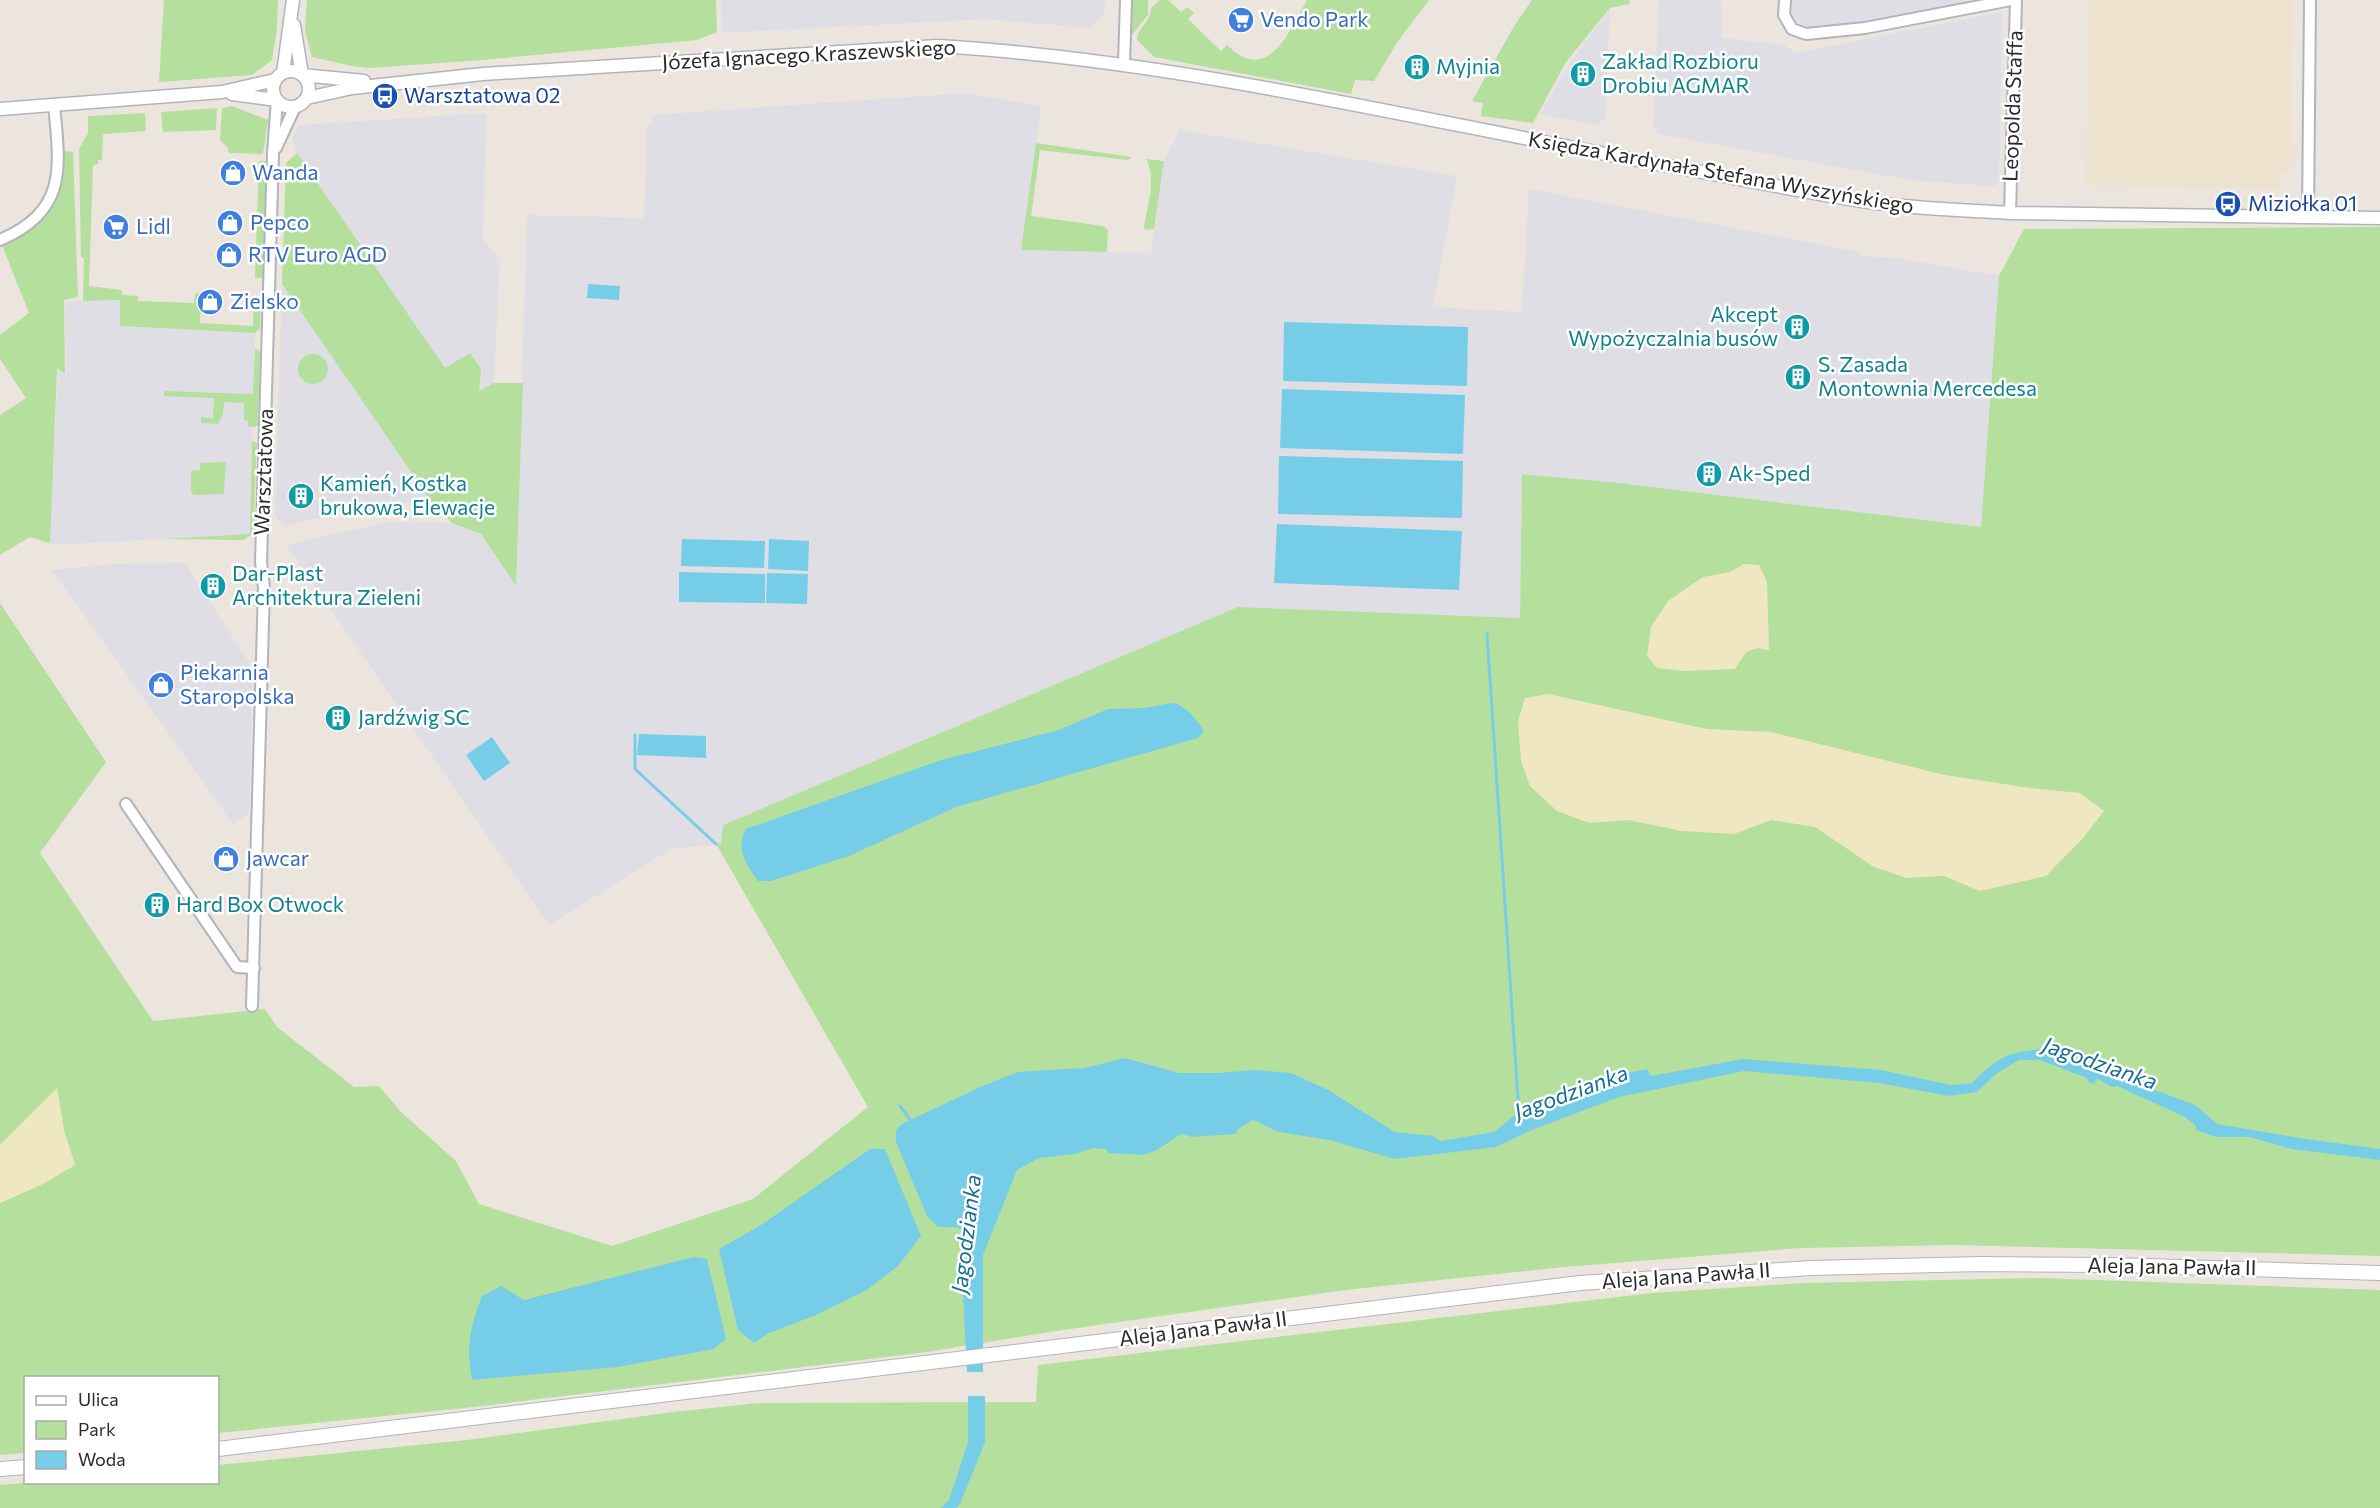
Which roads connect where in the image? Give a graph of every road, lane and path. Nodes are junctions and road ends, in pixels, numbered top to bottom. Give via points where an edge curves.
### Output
1 (1126, 0) edge
2 (1785, 0) edge
3 (2011, 0) edge
4 (2016, 0) edge
5 (2310, 0) edge
6 (293, 4) edge
7 (1124, 64) junction
8 (302, 75) junction
9 (279, 77) junction
10 (404, 81) junction
11 (222, 92) junction
12 (1283, 92) joint
13 (307, 98) junction
14 (276, 100) junction
15 (54, 105) junction
16 (295, 107) junction
17 (0, 109) edge
18 (273, 153) junction
19 (2010, 213) junction
20 (2307, 217) junction
21 (2380, 218) edge
22 (0, 240) edge
23 (126, 804) dead end
24 (254, 968) junction
25 (252, 1006) dead end
26 (2380, 1273) edge
27 (219, 1449) edge
28 (23, 1467) edge
29 (0, 1469) edge

1 - 7 street
2 - 3 street via 1784,15 1792,29 1806,34 1865,28
4 - 19 street, Leopolda Staffa
5 - 20 street
6 - 8 street
6 - 9 street
7 - 10 street, Józefa Ignacego Kraszewskiego via 938,46
7 - 12 street, Józefa Ignacego Kraszewskiego
8 - 9 street via 293,71
8 - 10 street, Józefa Ignacego Kraszewskiego
8 - 13 street via 309,88
9 - 11 street
9 - 14 street via 273,90
10 - 13 street, Józefa Ignacego Kraszewskiego
11 - 14 street
11 - 15 street
12 - 19 street, Księdza Kardynała Stefana Wyszyńskiego via 1868,202
13 - 16 street
14 - 16 street
14 - 18 street, Warsztatowa
15 - 17 street
15 - 22 street via 59,166 50,199 39,217
16 - 18 street, Warsztatowa
18 - 24 street, Warsztatowa
19 - 20 street, Księdza Kardynała Stefana Wyszyńskiego
20 - 21 street, Księdza Kardynała Stefana Wyszyńskiego
23 - 24 street via 237,967
24 - 25 street, Warsztatowa
26 - 27 main road, Aleja Jana Pawła II via 2045,1264 1890,1266 1740,1272 1546,1287
28 - 29 main road

